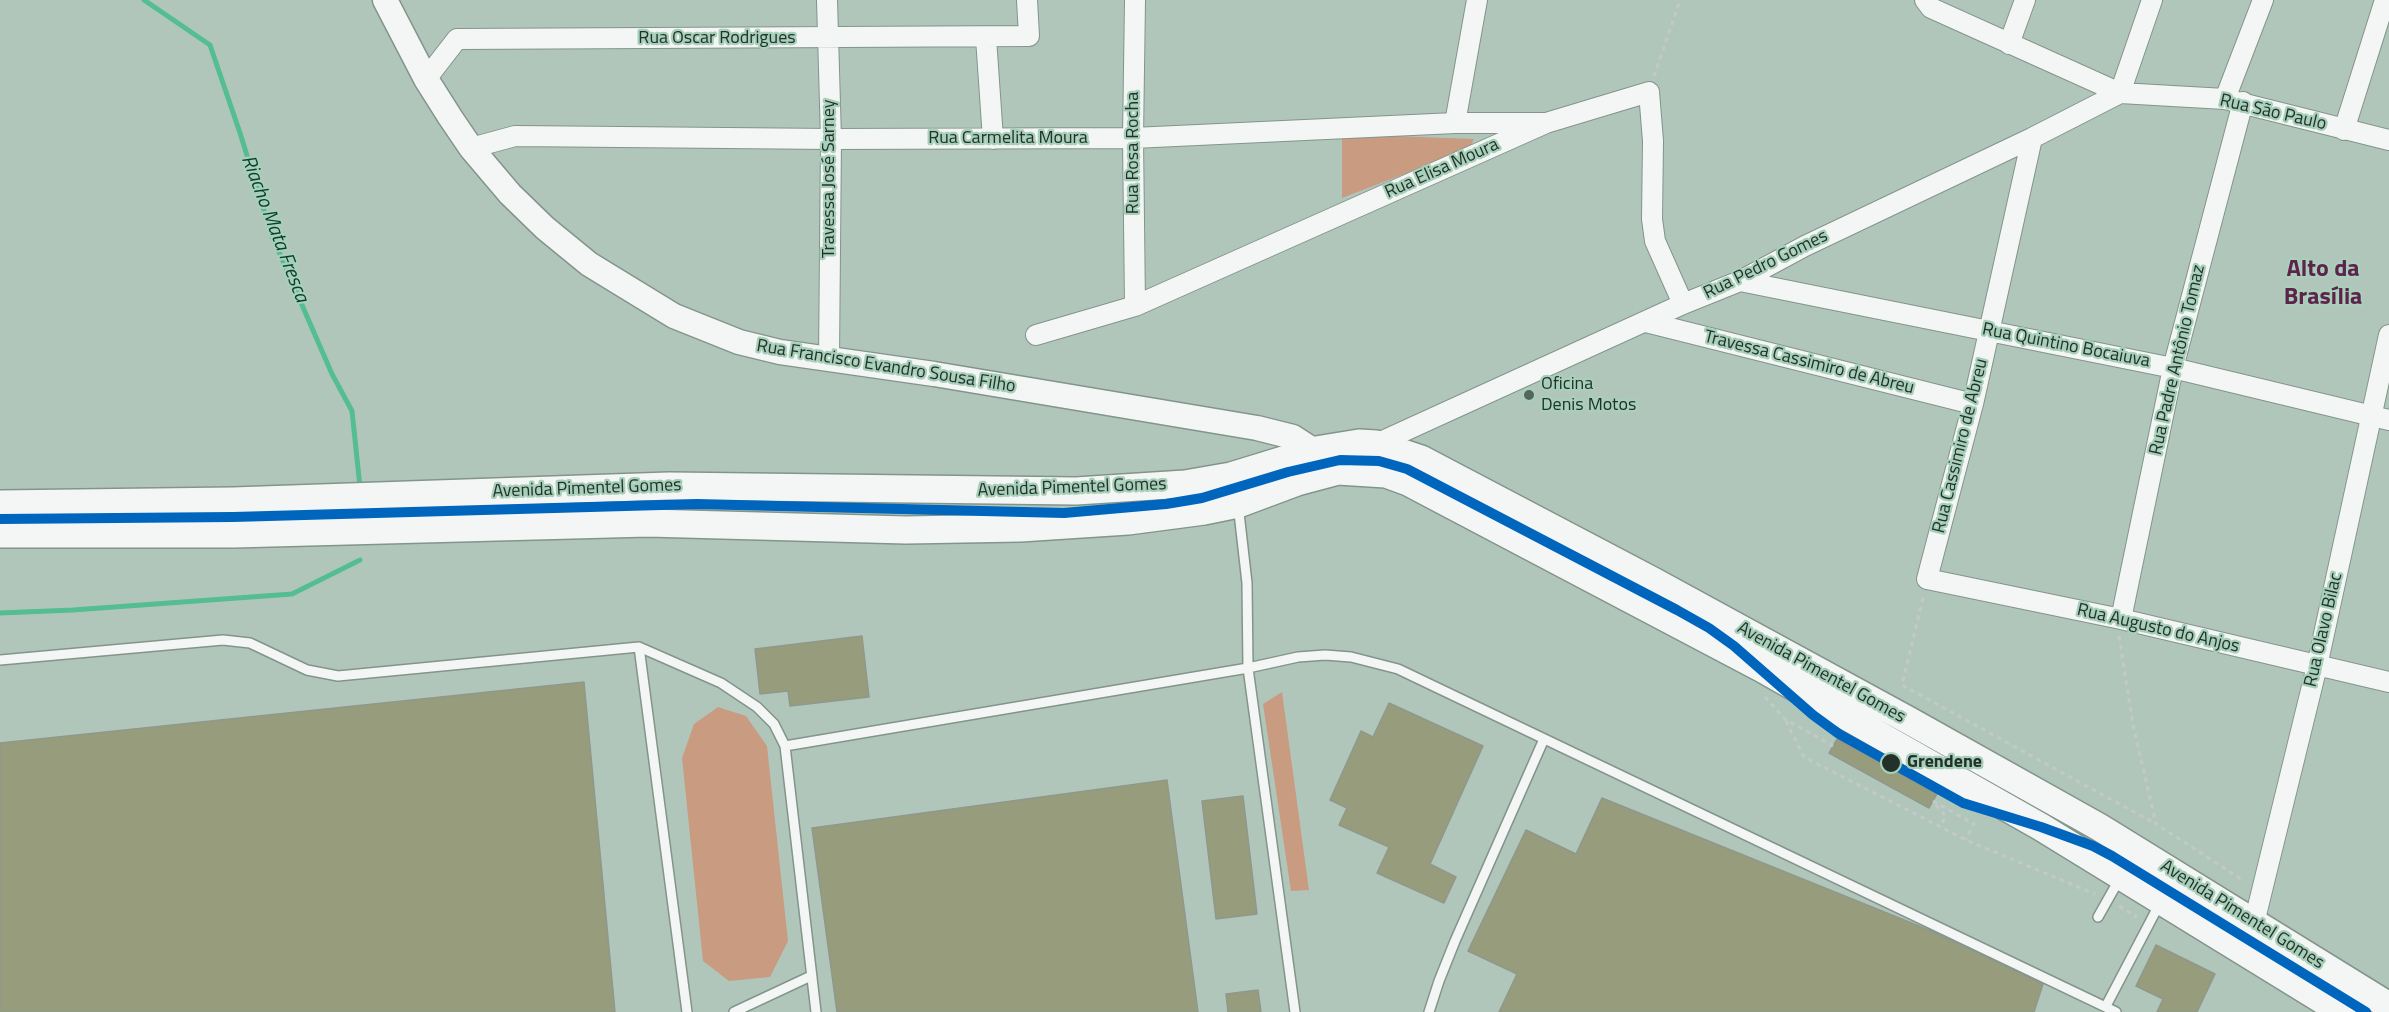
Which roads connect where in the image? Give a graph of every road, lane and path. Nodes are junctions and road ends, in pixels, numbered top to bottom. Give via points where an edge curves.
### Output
1 (385, 0) edge
2 (828, 0) edge
3 (1028, 0) edge
4 (1135, 0) edge
5 (1477, 0) edge
6 (2025, 0) edge
7 (2152, 0) edge
8 (2263, 0) edge
9 (2385, 0) edge
10 (1679, 3) dead end
11 (1928, 4) edge
12 (986, 38) junction
13 (828, 39) junction
14 (2009, 44) junction
15 (426, 79) junction
16 (1649, 92) junction
17 (2120, 93) junction
18 (2234, 101) junction
19 (1455, 123) junction
20 (1546, 123) junction
21 (2344, 130) junction
22 (1133, 138) junction
23 (2032, 138) junction
24 (831, 139) junction
25 (993, 139) junction
26 (2389, 140) edge
27 (471, 148) junction
28 (1740, 281) junction
29 (1683, 304) junction
30 (1135, 306) junction
31 (1646, 322) junction
32 (1989, 331) junction
33 (1036, 335) dead end
34 (2389, 335) edge
35 (829, 359) junction
36 (2173, 368) junction
37 (1973, 404) junction
38 (2380, 418) edge
39 (1376, 444) junction
40 (1316, 450) junction
41 (1346, 470) junction
42 (1231, 476) junction
43 (905, 490) junction
44 (0, 504) edge
45 (1238, 504) junction
46 (906, 530) junction
47 (0, 534) edge
48 (1927, 579) junction
49 (2121, 620) junction
50 (639, 647) junction
51 (0, 660) edge
52 (2317, 666) junction
53 (1248, 668) junction
54 (2389, 682) edge
55 (1764, 696) dead end
56 (1785, 719) junction
57 (1544, 739) junction
58 (785, 746) junction
59 (1833, 746) dead end
60 (2156, 824) junction
61 (1940, 827) junction
62 (1966, 840) junction
63 (2121, 876) junction
64 (2262, 893) junction
65 (2108, 899) junction
66 (2155, 912) junction
67 (2098, 917) dead end
68 (2254, 923) junction
69 (810, 976) junction
70 (2106, 1006) junction
71 (2389, 1006) edge
72 (687, 1012) edge
73 (734, 1012) edge
74 (816, 1012) edge
75 (1295, 1012) edge
76 (1429, 1012) edge
77 (2116, 1012) edge
78 (2342, 1012) edge

1 - 15 street, Rua Francisco Evandro Sousa Filho
2 - 13 street, Travessa José Sarney
3 - 12 street, Rua Oscar Rodrigues via 1029,36
4 - 22 street, Rua Rosa Rocha
5 - 19 street
6 - 14 street
7 - 17 street
8 - 18 street, Rua Padre Antônio Tomaz
9 - 21 street
10 - 16 path
11 - 14 street
12 - 13 street, Rua Oscar Rodrigues
12 - 25 street
13 - 15 street, Rua Oscar Rodrigues via 457,39
13 - 24 street, Travessa José Sarney
14 - 17 street
15 - 27 street, Rua Francisco Evandro Sousa Filho
16 - 20 street, Rua Elisa Moura
16 - 29 street via 1655,241
17 - 18 street, Rua São Paulo
17 - 23 street, Rua Pedro Gomes
18 - 21 street, Rua São Paulo
18 - 36 street, Rua Padre Antônio Tomaz
19 - 20 street, Rua Carmelita Moura
19 - 22 street, Rua Carmelita Moura
20 - 30 street, Rua Elisa Moura
21 - 26 street, Rua São Paulo
22 - 25 street, Rua Carmelita Moura
22 - 30 street, Rua Rosa Rocha
23 - 28 street, Rua Pedro Gomes
23 - 32 street, Rua Cassimiro de Abreu
24 - 25 street, Rua Carmelita Moura
24 - 27 street, Rua Carmelita Moura via 515,136
24 - 35 street, Travessa José Sarney
27 - 35 street, Rua Francisco Evandro Sousa Filho via 545,228 589,264 674,316 739,342
28 - 29 street, Rua Pedro Gomes
28 - 32 street, Rua Quintino Bocaiuva
29 - 31 street, Rua Pedro Gomes
30 - 33 street, Rua Elisa Moura
31 - 37 street, Travessa Cassimiro de Abreu
31 - 39 street, Rua Pedro Gomes
32 - 36 street, Rua Quintino Bocaiuva
32 - 37 street, Rua Cassimiro de Abreu
34 - 38 street, Rua Olavo Bilac
35 - 40 street, Rua Francisco Evandro Sousa Filho via 1257,428 1293,437
36 - 38 street, Rua Quintino Bocaiuva
36 - 49 street, Rua Padre Antônio Tomaz
37 - 48 street, Rua Cassimiro de Abreu
38 - 52 street, Rua Olavo Bilac
39 - 40 main road, Avenida Pimentel Gomes
39 - 41 street
39 - 68 main road, Avenida Pimentel Gomes via 1421,459 1663,586 2099,827
40 - 41 street, Rua Francisco Evandro Sousa Filho
40 - 42 main road, Avenida Pimentel Gomes
41 - 45 main road, Avenida Pimentel Gomes via 1297,482
41 - 63 main road, Avenida Pimentel Gomes via 1386,474 1408,482 1701,636
42 - 43 main road, Avenida Pimentel Gomes via 1185,484 1076,492
42 - 45 lane
43 - 44 main road, Avenida Pimentel Gomes via 669,486
43 - 46 main road
45 - 46 main road, Avenida Pimentel Gomes via 1128,521
45 - 53 lane via 1247,583
46 - 47 main road, Avenida Pimentel Gomes via 648,523 221,534
48 - 49 street, Rua Augusto do Anjos
48 - 60 path via 1902,685
49 - 52 street, Rua Augusto do Anjos
49 - 60 path via 2119,637 2133,725
50 - 51 lane via 338,676 307,670 250,643 223,640
50 - 58 lane via 721,683 757,707 774,724
50 - 72 lane
52 - 54 street, Rua Augusto do Anjos
52 - 64 street, Rua Olavo Bilac
53 - 57 lane via 1325,655 1375,662 1398,669
53 - 58 lane
53 - 75 lane
55 - 56 path
56 - 59 path
56 - 61 path via 1804,757
57 - 70 lane
57 - 76 lane via 1455,941
58 - 69 lane
60 - 64 path
61 - 62 path
61 - 62 path via 1946,816 1933,801 1974,824
62 - 65 path
63 - 65 lane
63 - 66 main road, Avenida Pimentel Gomes
64 - 68 street, Rua Olavo Bilac
65 - 66 path
65 - 67 lane
66 - 70 lane
66 - 78 main road, Avenida Pimentel Gomes
68 - 71 main road, Avenida Pimentel Gomes
69 - 73 lane
69 - 74 lane
70 - 77 lane

